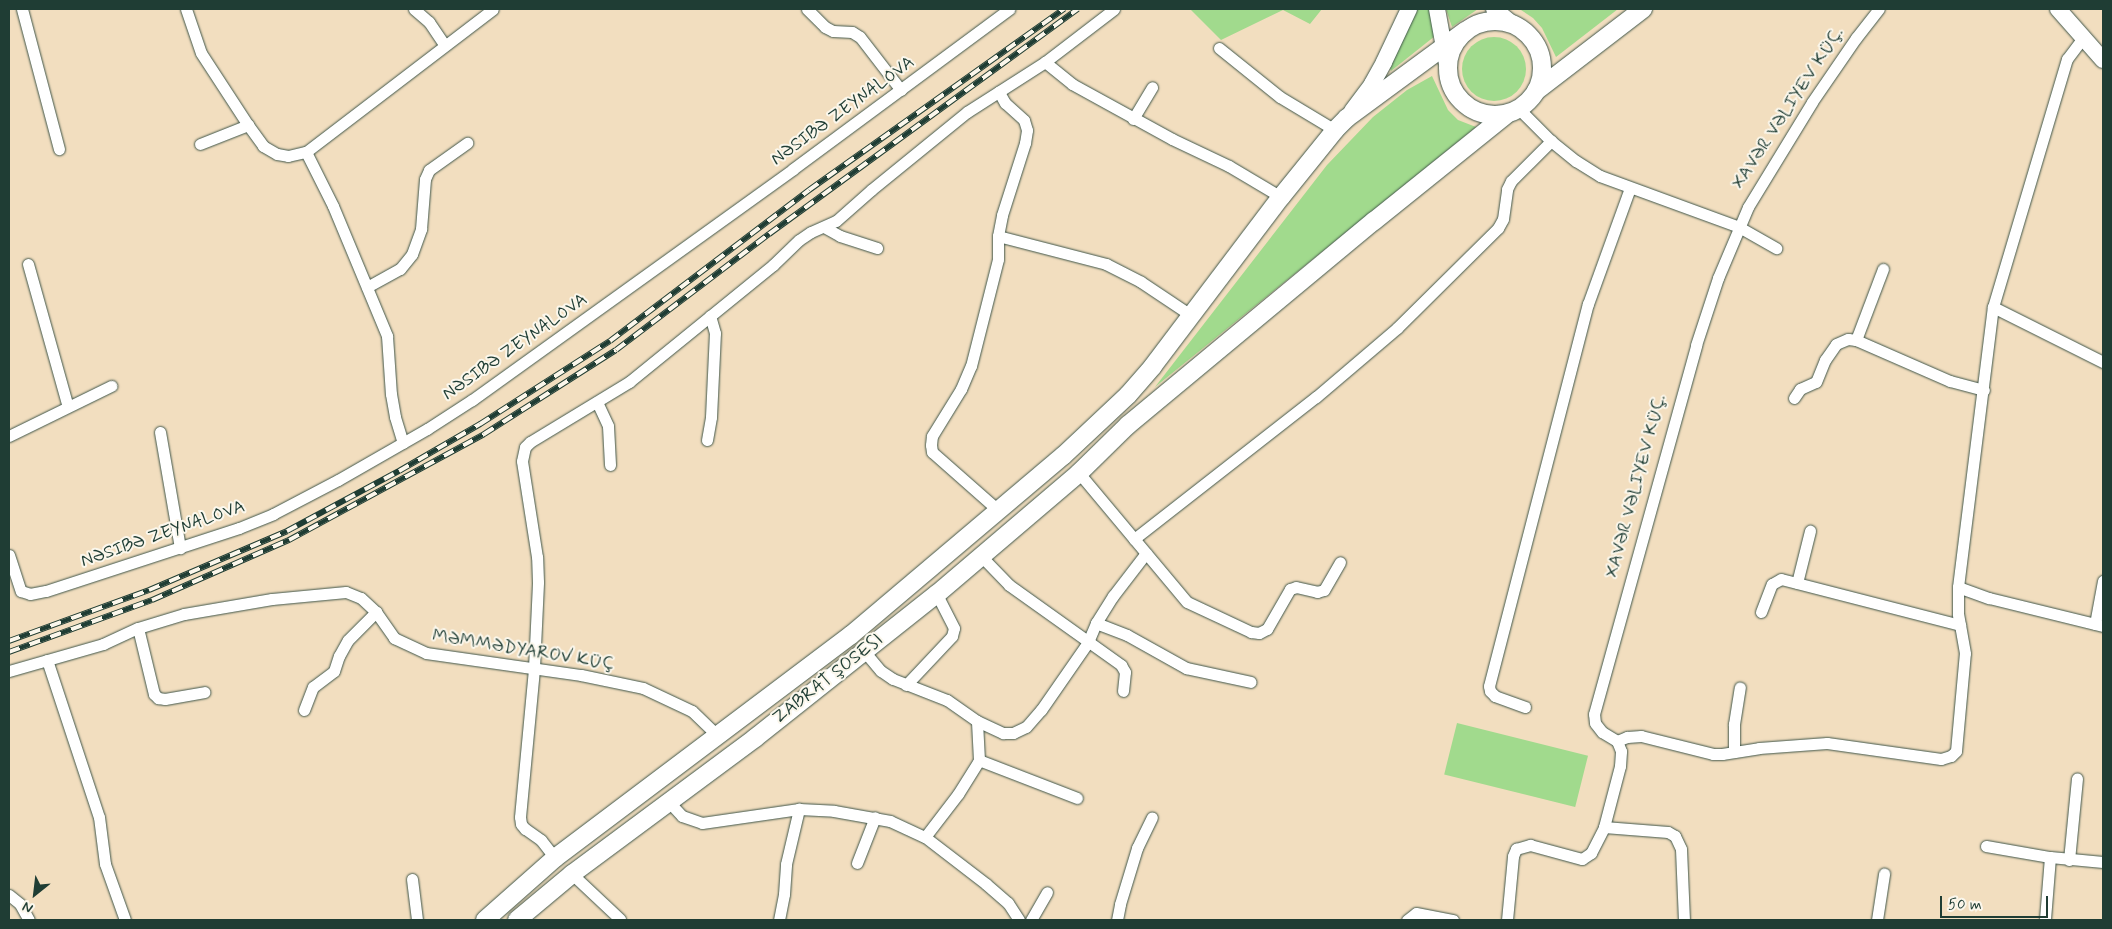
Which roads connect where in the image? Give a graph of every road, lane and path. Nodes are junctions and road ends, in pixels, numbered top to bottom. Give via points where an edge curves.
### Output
1 (22, 9) edge
2 (186, 9) edge
3 (414, 9) edge
4 (807, 9) edge
5 (1009, 9) edge
6 (1114, 9) edge
7 (1409, 9) edge
8 (1437, 9) edge
9 (1643, 9) edge
10 (1879, 9) edge
11 (2058, 9) edge
12 (489, 10) edge
13 (1496, 13) edge
14 (1465, 31) junction
15 (2083, 38) junction
16 (444, 44) junction
17 (1444, 45) junction
18 (1219, 48) dead end
19 (2103, 60) edge
20 (1045, 62) junction
21 (1447, 64) junction
22 (1152, 87) dead end
23 (901, 90) junction
24 (1536, 91) junction
25 (1000, 92) junction
26 (1513, 111) junction
27 (1133, 118) junction
28 (1341, 124) junction
29 (248, 125) junction
30 (1551, 141) junction
31 (467, 143) dead end
32 (200, 144) dead end
33 (59, 149) dead end
34 (306, 152) junction
35 (1630, 188) junction
36 (1281, 197) junction
37 (824, 227) junction
38 (1738, 227) junction
39 (998, 236) junction
40 (877, 248) dead end
41 (1776, 248) dead end
42 (28, 264) dead end
43 (1883, 269) dead end
44 (367, 287) junction
45 (1993, 307) junction
46 (710, 316) junction
47 (1192, 316) junction
48 (1856, 340) junction
49 (2103, 362) edge
50 (111, 386) dead end
51 (1984, 390) junction
52 (1794, 398) dead end
53 (597, 402) junction
54 (68, 407) junction
55 (160, 432) dead end
56 (9, 436) edge
57 (707, 440) dead end
58 (403, 443) junction
59 (610, 465) dead end
60 (1079, 473) junction
61 (999, 511) junction
62 (1810, 530) dead end
63 (1134, 539) junction
64 (180, 548) junction
65 (1146, 553) junction
66 (9, 555) edge
67 (982, 557) junction
68 (1340, 562) dead end
69 (2103, 582) edge
70 (1797, 583) junction
71 (1958, 587) junction
72 (937, 594) junction
73 (376, 612) junction
74 (1761, 612) dead end
75 (1096, 623) junction
76 (1960, 625) junction
77 (2099, 625) edge
78 (138, 628) junction
79 (1088, 642) junction
80 (864, 650) junction
81 (47, 660) junction
82 (534, 668) junction
83 (9, 671) edge
84 (1251, 682) dead end
85 (906, 685) junction
86 (1740, 687) dead end
87 (1123, 691) dead end
88 (204, 692) dead end
89 (1525, 707) dead end
90 (304, 710) dead end
91 (977, 721) junction
92 (718, 736) junction
93 (1617, 741) junction
94 (1734, 752) junction
95 (979, 760) junction
96 (2077, 778) dead end
97 (656, 783) junction
98 (1077, 798) dead end
99 (669, 802) junction
100 (799, 809) junction
101 (874, 816) junction
102 (1152, 817) dead end
103 (1604, 827) junction
104 (925, 837) junction
105 (1986, 846) dead end
106 (2050, 857) junction
107 (556, 858) junction
108 (2069, 860) junction
109 (2103, 862) edge
110 (857, 863) dead end
111 (572, 874) junction
112 (1884, 874) dead end
113 (412, 879) dead end
114 (1047, 892) dead end
115 (9, 895) edge
116 (620, 919) dead end
117 (2045, 919) dead end
118 (29, 920) edge
119 (125, 920) edge
120 (417, 920) edge
121 (485, 920) edge
122 (517, 920) edge
123 (779, 920) edge
124 (1019, 920) edge
125 (1031, 920) edge
126 (1118, 920) edge
127 (1407, 920) edge
128 (1453, 920) edge
129 (1507, 920) edge
130 (1684, 920) edge
131 (1877, 920) edge

1 - 33 street
2 - 29 street via 201,53
3 - 16 street via 429,22
4 - 23 street via 826,27 852,32 860,37
5 - 23 street, NƏSIBƏ ZEYNALOVA
6 - 20 street
7 - 28 street via 1376,77
8 - 17 street
9 - 24 main road
10 - 38 street, XAVƏR VƏLIYEV KÜÇ. via 1812,102
11 - 15 street
12 - 16 street
13 - 14 main road
13 - 24 main road via 1502,21 1514,25 1534,41 1540,53 1542,72
14 - 17 main road, ZABRAT ŞOSESI
14 - 21 main road via 1453,46
15 - 19 street
15 - 45 street via 2068,59
16 - 34 street
17 - 21 street
17 - 28 main road, ZABRAT ŞOSESI
18 - 28 street via 1280,97
20 - 25 street
20 - 27 street via 1072,84
21 - 26 main road via 1452,89 1469,108 1494,115
22 - 27 street
23 - 58 street, NƏSIBƏ ZEYNALOVA via 472,400
24 - 26 main road via 1529,101
25 - 37 street via 967,112 836,221
25 - 39 street via 1005,103 1024,120 1027,130
26 - 30 street
26 - 60 main road, ZABRAT ŞOSESI via 1374,220 1128,425
27 - 36 street via 1229,166
28 - 36 main road, ZABRAT ŞOSESI
29 - 32 street
29 - 34 street via 263,146 277,154 288,156
30 - 35 street via 1600,176
30 - 63 street via 1507,189 1503,219 1498,228 1397,328 1316,397
31 - 44 street via 427,174 422,196 421,228 412,254 400,269
34 - 44 street
35 - 38 street
35 - 89 street via 1588,304 1489,686 1496,696
36 - 47 main road, ZABRAT ŞOSESI
37 - 40 street
37 - 46 street via 799,240
38 - 41 street
38 - 93 street, XAVƏR VƏLIYEV KÜÇ. via 1696,345 1594,714 1602,732
39 - 47 street via 1106,264 1141,282
39 - 61 street via 996,267 971,366 930,445 932,452
42 - 54 street
43 - 48 street
44 - 58 street via 387,336 391,394
45 - 49 street
45 - 51 street
46 - 53 street via 629,382
46 - 57 street via 715,333
47 - 61 main road, ZABRAT ŞOSESI via 1128,395
48 - 51 street via 1950,381
48 - 52 street via 1848,339 1836,344 1816,382 1800,389
50 - 54 street
51 - 71 street
53 - 59 street via 608,426
53 - 82 street via 530,442 522,454 537,557
54 - 56 street
55 - 64 street
58 - 64 street, NƏSIBƏ ZEYNALOVA via 273,514
60 - 63 street
60 - 67 main road, ZABRAT ŞOSESI
61 - 92 main road, ZABRAT ŞOSESI via 851,635
62 - 70 street
63 - 65 street
64 - 66 street, NƏSIBƏ ZEYNALOVA via 30,594 21,591
65 - 68 street via 1187,602 1260,634 1267,629 1290,589 1324,590
65 - 75 street
67 - 72 main road, ZABRAT ŞOSESI
67 - 79 street via 1009,585
69 - 77 street
70 - 74 street via 1781,579 1772,584
70 - 76 street
71 - 76 street
71 - 77 street via 1988,598
72 - 80 main road, ZABRAT ŞOSESI
72 - 85 street via 954,628 952,636
73 - 78 street, MƏMMƏDYAROV KÜÇ via 361,598 346,592 218,606
73 - 82 street, MƏMMƏDYAROV KÜÇ via 394,638 426,653
73 - 90 street via 348,640 334,671 313,687
75 - 79 street
75 - 84 street via 1127,635 1186,668
76 - 94 street via 1965,653 1956,751 1951,756 1941,759 1828,743
78 - 81 street, MƏMMƏDYAROV KÜÇ via 103,644
78 - 88 street via 154,694 158,698
79 - 87 street via 1125,672
79 - 91 street via 1026,727 1013,733 1003,733
80 - 85 street via 881,671
80 - 99 main road, ZABRAT ŞOSESI
81 - 83 street, MƏMMƏDYAROV KÜÇ
81 - 119 street via 99,817 105,864
82 - 92 street, MƏMMƏDYAROV KÜÇ via 644,688 692,711
82 - 107 street via 521,824
85 - 91 street via 946,700
86 - 94 street
91 - 95 street
92 - 97 main road, ZABRAT ŞOSESI
93 - 94 street via 1641,736 1713,754
93 - 103 street via 1621,751 1620,766
95 - 98 street
95 - 104 street
96 - 108 street
97 - 99 main road
97 - 107 main road, ZABRAT ŞOSESI
99 - 100 street via 682,816 702,823
99 - 111 main road, ZABRAT ŞOSESI
100 - 101 street
100 - 123 street via 786,864
101 - 104 street
101 - 110 street
102 - 126 street via 1137,848
103 - 129 street via 1591,853 1582,859 1530,845 1516,849
103 - 130 street via 1668,832 1675,836 1680,849
104 - 124 street via 1008,903
105 - 106 street
106 - 108 street
106 - 117 street
107 - 121 main road, ZABRAT ŞOSESI
108 - 109 street
111 - 116 street
111 - 122 main road, ZABRAT ŞOSESI
112 - 131 street
113 - 120 street
114 - 125 street
115 - 118 street via 20,904
127 - 128 street via 1416,913

